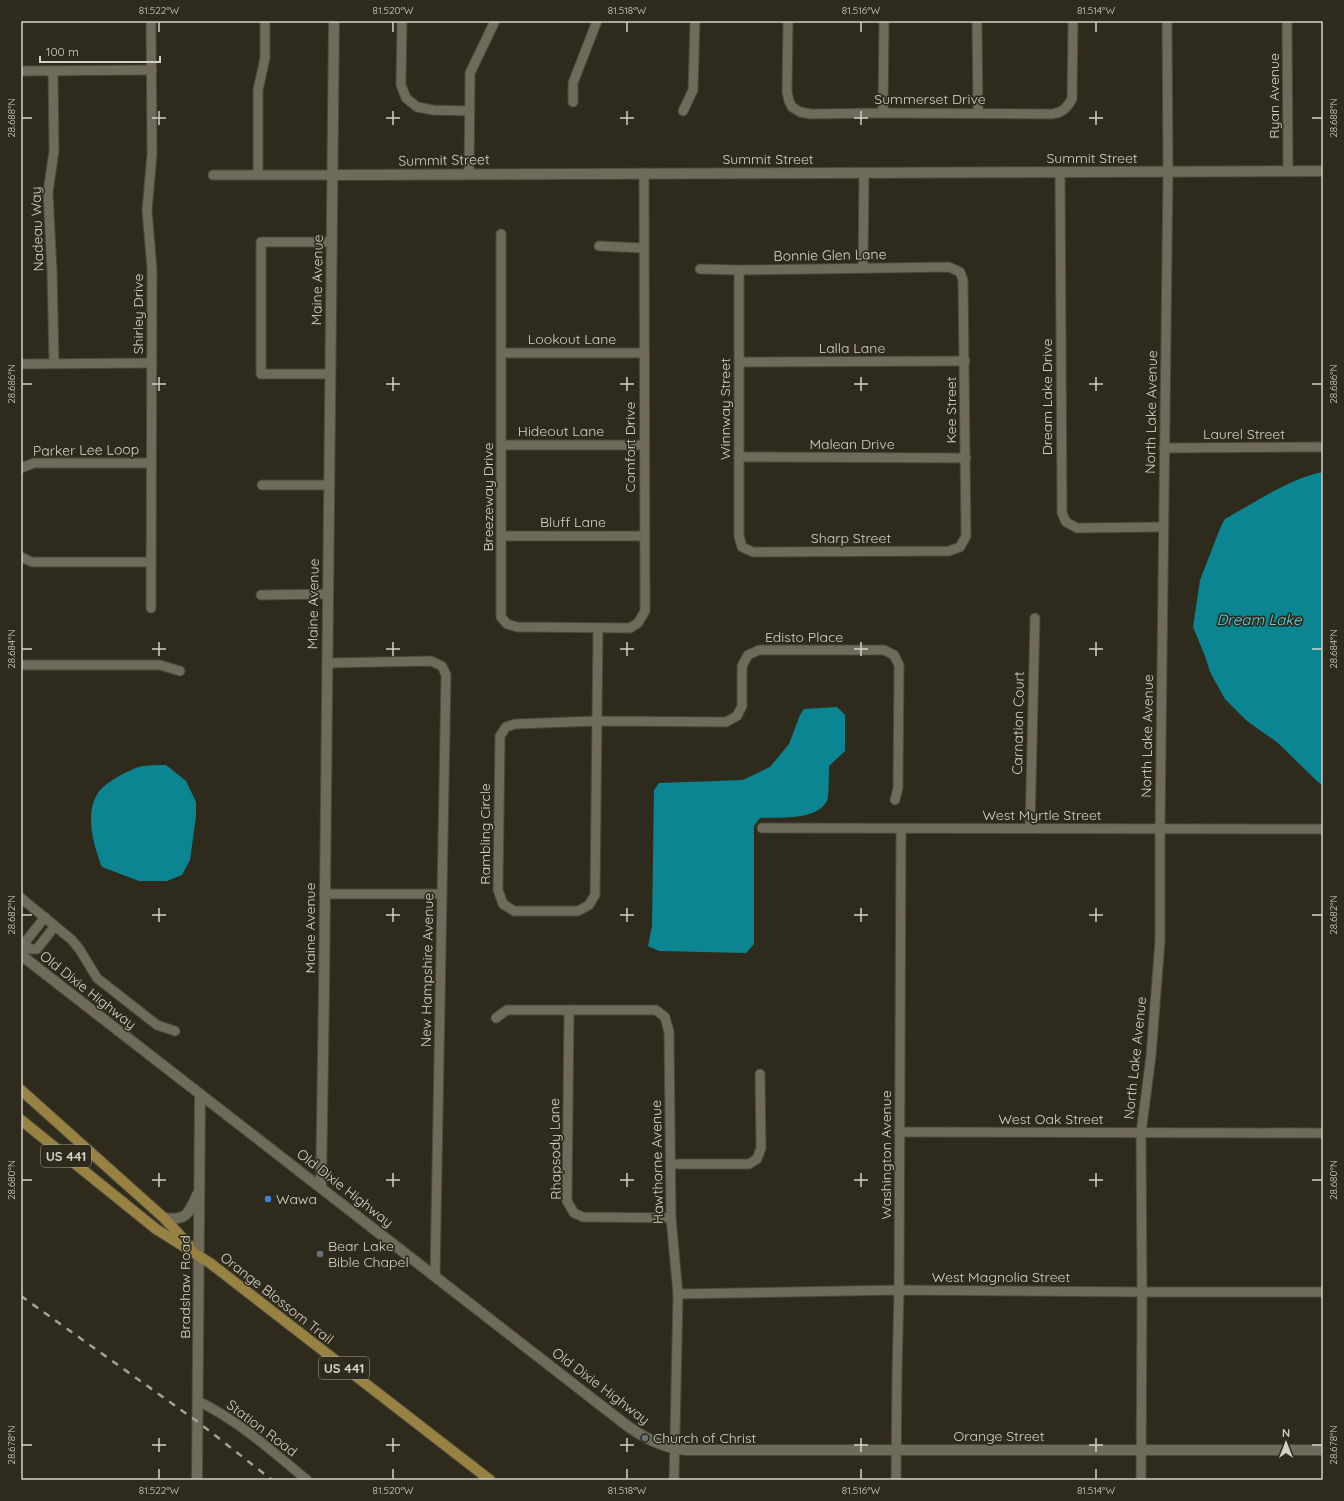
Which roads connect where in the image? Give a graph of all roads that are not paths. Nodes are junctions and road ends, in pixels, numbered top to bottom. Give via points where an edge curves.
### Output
1 (151, 21) edge
2 (265, 21) edge
3 (334, 21) edge
4 (402, 21) edge
5 (495, 21) edge
6 (597, 21) edge
7 (695, 21) edge
8 (788, 21) edge
9 (884, 21) edge
10 (977, 21) edge
11 (1073, 21) edge
12 (1168, 21) edge
13 (1287, 21) edge
14 (152, 70) junction
15 (21, 71) edge
16 (53, 71) junction
17 (573, 102) dead end
18 (470, 111) junction
19 (683, 111) dead end
20 (884, 113) junction
21 (978, 113) junction
22 (1288, 171) junction
23 (1323, 171) edge
24 (1060, 172) junction
25 (1168, 172) junction
26 (644, 173) junction
27 (864, 173) junction
28 (469, 174) junction
29 (213, 175) dead end
30 (258, 175) junction
31 (332, 175) junction
32 (501, 234) dead end
33 (332, 242) junction
34 (599, 246) dead end
35 (644, 248) junction
36 (863, 268) junction
37 (700, 270) dead end
38 (739, 270) junction
39 (960, 272) joint
40 (644, 352) junction
41 (501, 353) junction
42 (965, 361) junction
43 (740, 362) junction
44 (54, 363) junction
45 (152, 363) junction
46 (21, 364) edge
47 (330, 374) junction
48 (502, 445) junction
49 (644, 445) junction
50 (1164, 448) junction
51 (1323, 448) edge
52 (739, 457) junction
53 (966, 458) junction
54 (151, 463) junction
55 (21, 468) edge
56 (262, 485) dead end
57 (329, 485) junction
58 (1163, 527) junction
59 (502, 536) junction
60 (645, 536) junction
61 (742, 547) joint
62 (960, 547) joint
63 (21, 557) edge
64 (151, 562) junction
65 (327, 594) junction
66 (261, 595) dead end
67 (151, 608) dead end
68 (1035, 618) dead end
69 (638, 623) joint
70 (598, 628) junction
71 (327, 663) junction
72 (21, 665) edge
73 (180, 671) dead end
74 (597, 721) junction
75 (895, 800) dead end
76 (762, 828) dead end
77 (1030, 828) junction
78 (1160, 828) junction
79 (901, 829) junction
80 (1323, 829) edge
81 (324, 894) junction
82 (442, 894) junction
83 (21, 898) edge
84 (44, 917) junction
85 (55, 926) junction
86 (33, 932) junction
87 (44, 940) junction
88 (23, 954) edge
89 (569, 1010) junction
90 (496, 1018) dead end
91 (175, 1031) dead end
92 (760, 1074) dead end
93 (21, 1090) edge
94 (200, 1094) junction
95 (21, 1120) edge
96 (899, 1132) junction
97 (1141, 1133) junction
98 (1323, 1133) edge
99 (671, 1164) junction
100 (321, 1187) junction
101 (198, 1192) junction
102 (164, 1218) junction
103 (671, 1218) junction
104 (199, 1255) junction
105 (435, 1277) junction
106 (899, 1290) junction
107 (1142, 1292) junction
108 (1323, 1292) edge
109 (678, 1294) junction
110 (198, 1401) junction
111 (675, 1449) junction
112 (1141, 1450) junction
113 (1323, 1450) edge
114 (897, 1451) junction
115 (197, 1480) edge
116 (306, 1480) edge
117 (490, 1480) edge
118 (674, 1480) edge
119 (896, 1480) edge
120 (1141, 1480) edge

1 - 14 street, Shirley Drive
2 - 30 street via 265,58 258,90
3 - 31 street, Maine Avenue
4 - 18 street via 402,85 406,98 417,107
5 - 18 street via 470,74
6 - 17 street via 573,83
7 - 19 street via 693,90
8 - 20 street, Summerset Drive via 787,92 792,107 811,114
9 - 20 street
10 - 21 street
11 - 21 street, Summerset Drive via 1072,95 1065,110 1052,114
12 - 25 street, North Lake Avenue
13 - 22 street, Ryan Avenue
14 - 16 street
14 - 45 street, Shirley Drive via 152,154 147,210 152,268
15 - 16 street
16 - 44 street, Nadeau Way via 54,151 48,192
18 - 28 street
20 - 21 street, Summerset Drive
22 - 23 street, Summit Street
22 - 25 street, Summit Street
24 - 25 street, Summit Street
24 - 27 street, Summit Street
24 - 58 street, Dream Lake Drive via 1062,513 1066,522 1077,528
25 - 50 street, North Lake Avenue
26 - 27 street, Summit Street
26 - 28 street, Summit Street
26 - 35 street, Comfort Drive
27 - 36 street
28 - 31 street, Summit Street
29 - 30 street, Summit Street
30 - 31 street, Summit Street
31 - 33 street, Maine Avenue
32 - 41 street, Breezeway Drive
33 - 47 street, Maine Avenue
33 - 47 street via 261,242 261,374
34 - 35 street
35 - 40 street, Comfort Drive
36 - 38 street, Bonnie Glen Lane
36 - 39 street, Bonnie Glen Lane via 950,268
37 - 38 street, Bonnie Glen Lane
38 - 43 street, Winnway Street
39 - 42 street, Kee Street via 963,280
40 - 41 street, Lookout Lane
40 - 49 street, Comfort Drive
41 - 48 street, Breezeway Drive
42 - 43 street, Lalla Lane
42 - 53 street, Kee Street
43 - 52 street, Winnway Street
44 - 45 street
44 - 46 street
45 - 54 street, Shirley Drive
47 - 57 street, Maine Avenue
48 - 49 street, Hideout Lane
48 - 59 street, Breezeway Drive
49 - 60 street, Comfort Drive
50 - 51 street, Laurel Street
50 - 58 street, North Lake Avenue
52 - 53 street, Malean Drive
52 - 61 street, Winnway Street via 739,536
53 - 62 street, Kee Street via 966,536
54 - 55 street, Parker Lee Loop via 34,463
54 - 64 street, Shirley Drive
56 - 57 street
57 - 65 street, Maine Avenue
58 - 78 street, North Lake Avenue
59 - 60 street, Bluff Lane
59 - 70 street, Breezeway Drive via 501,617 506,624 517,627
60 - 69 street, Comfort Drive via 644,612
61 - 62 street, Sharp Street via 753,552 949,552
63 - 64 street via 32,562
64 - 67 street, Shirley Drive
65 - 66 street
65 - 71 street, Maine Avenue
68 - 77 street, Carnation Court
69 - 70 street, Breezeway Drive via 630,628
70 - 74 street, Rambling Circle
71 - 81 street, Maine Avenue
71 - 82 street, New Hampshire Avenue via 431,661 442,666 446,675
72 - 73 street via 160,664
74 - 74 street, Rambling Circle via 595,896 589,905 578,911 514,911 503,904 498,890 500,736 506,727 515,724
74 - 75 street, Edisto Place via 726,722 737,716 742,706 742,666 748,655 759,650 884,650 894,655 899,665 898,788
76 - 79 street, West Myrtle Street
77 - 78 street, West Myrtle Street
77 - 79 street, West Myrtle Street
78 - 80 street, West Myrtle Street
78 - 97 street, North Lake Avenue via 1160,941 1152,1056
79 - 96 street, Washington Avenue
81 - 82 street
81 - 100 street, Maine Avenue
82 - 105 street, New Hampshire Avenue
83 - 84 street
84 - 85 street
84 - 86 street
85 - 87 street
85 - 91 street via 72,940 97,978 157,1025
86 - 87 street
86 - 88 street via 26,941
87 - 88 street via 37,950
88 - 94 street, Old Dixie Highway
89 - 90 street, Hawthorne Avenue via 507,1010
89 - 99 street, Hawthorne Avenue via 656,1010 665,1017 669,1032
89 - 103 street, Rhapsody Lane via 567,1201 574,1213 583,1217
92 - 99 street via 761,1148 757,1159 749,1164
93 - 102 main road, Orange Blossom Trail / US 441
94 - 100 street, Old Dixie Highway
94 - 101 street, Bradshaw Road
95 - 104 main road, Orange Blossom Trail / US 441 via 156,1229
96 - 97 street, West Oak Street
96 - 106 street, Washington Avenue
97 - 98 street, West Oak Street
97 - 107 street, North Lake Avenue
99 - 103 street, Hawthorne Avenue
100 - 105 street, Old Dixie Highway
101 - 102 street via 191,1209 183,1217
101 - 104 street, Bradshaw Road
102 - 104 main road, Orange Blossom Trail / US 441
103 - 109 street, Hawthorne Avenue
104 - 110 street, Bradshaw Road
104 - 117 main road, Orange Blossom Trail / US 441
105 - 111 street, Old Dixie Highway via 630,1428 655,1442
106 - 107 street, West Magnolia Street
106 - 109 street, West Magnolia Street
106 - 114 street, Washington Avenue
107 - 108 street, West Magnolia Street
107 - 112 street, North Lake Avenue
109 - 111 street, Hawthorne Avenue
110 - 115 street, Bradshaw Road
110 - 116 street, Station Road via 228,1417 254,1436
111 - 114 street, Orange Street
111 - 118 street, Hawthorne Avenue
112 - 113 street, Orange Street
112 - 114 street, Orange Street
112 - 120 street, North Lake Avenue
114 - 119 street, Washington Avenue

